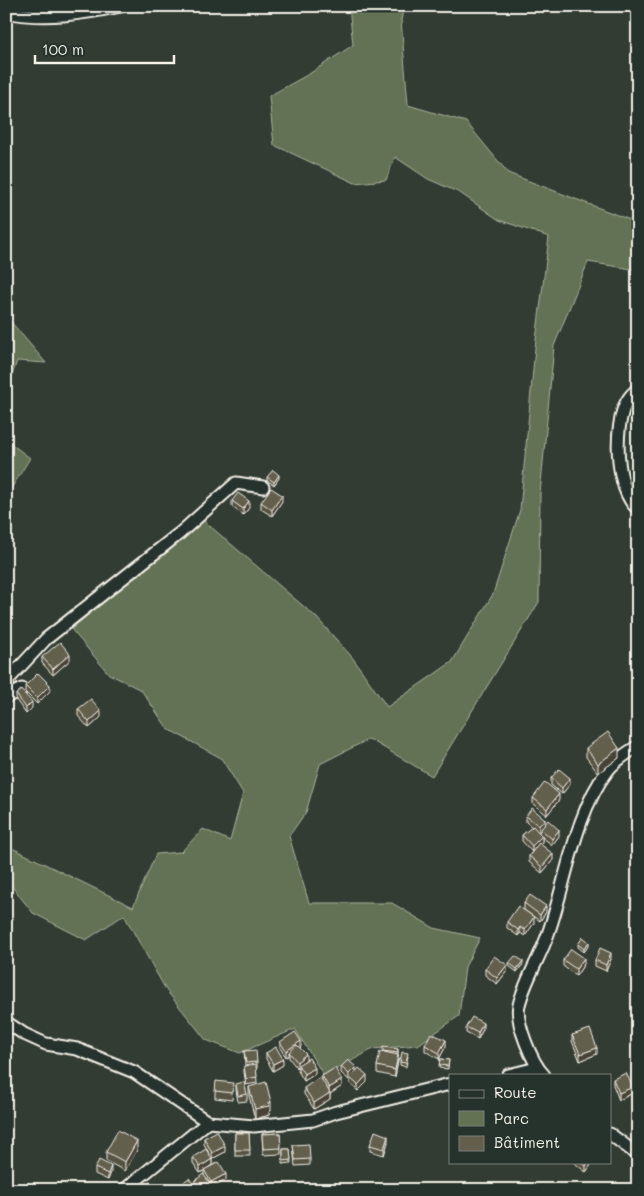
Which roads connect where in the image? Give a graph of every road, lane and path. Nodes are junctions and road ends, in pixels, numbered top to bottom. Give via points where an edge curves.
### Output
1 (121, 6) edge
2 (6, 12) edge
3 (638, 389) edge
4 (263, 487) dead end
5 (638, 509) edge
6 (6, 682) edge
7 (22, 689) edge
8 (6, 697) edge
9 (638, 746) edge
10 (6, 1022) edge
11 (541, 1071) edge
12 (516, 1074) edge
13 (449, 1084) edge
14 (208, 1122) junction
15 (612, 1136) edge
16 (638, 1155) edge
17 (124, 1190) edge

1 - 2 street via 74,14 25,16
3 - 5 street via 627,401 621,422 618,456 624,487 631,503
4 - 6 street via 236,483 180,533 46,639
7 - 8 street
9 - 11 street via 608,770 588,803 548,935 519,1006 525,1038
10 - 14 street via 46,1044 77,1048 134,1072
11 - 12 street
13 - 14 street via 313,1120 254,1126
14 - 17 street
15 - 16 street

